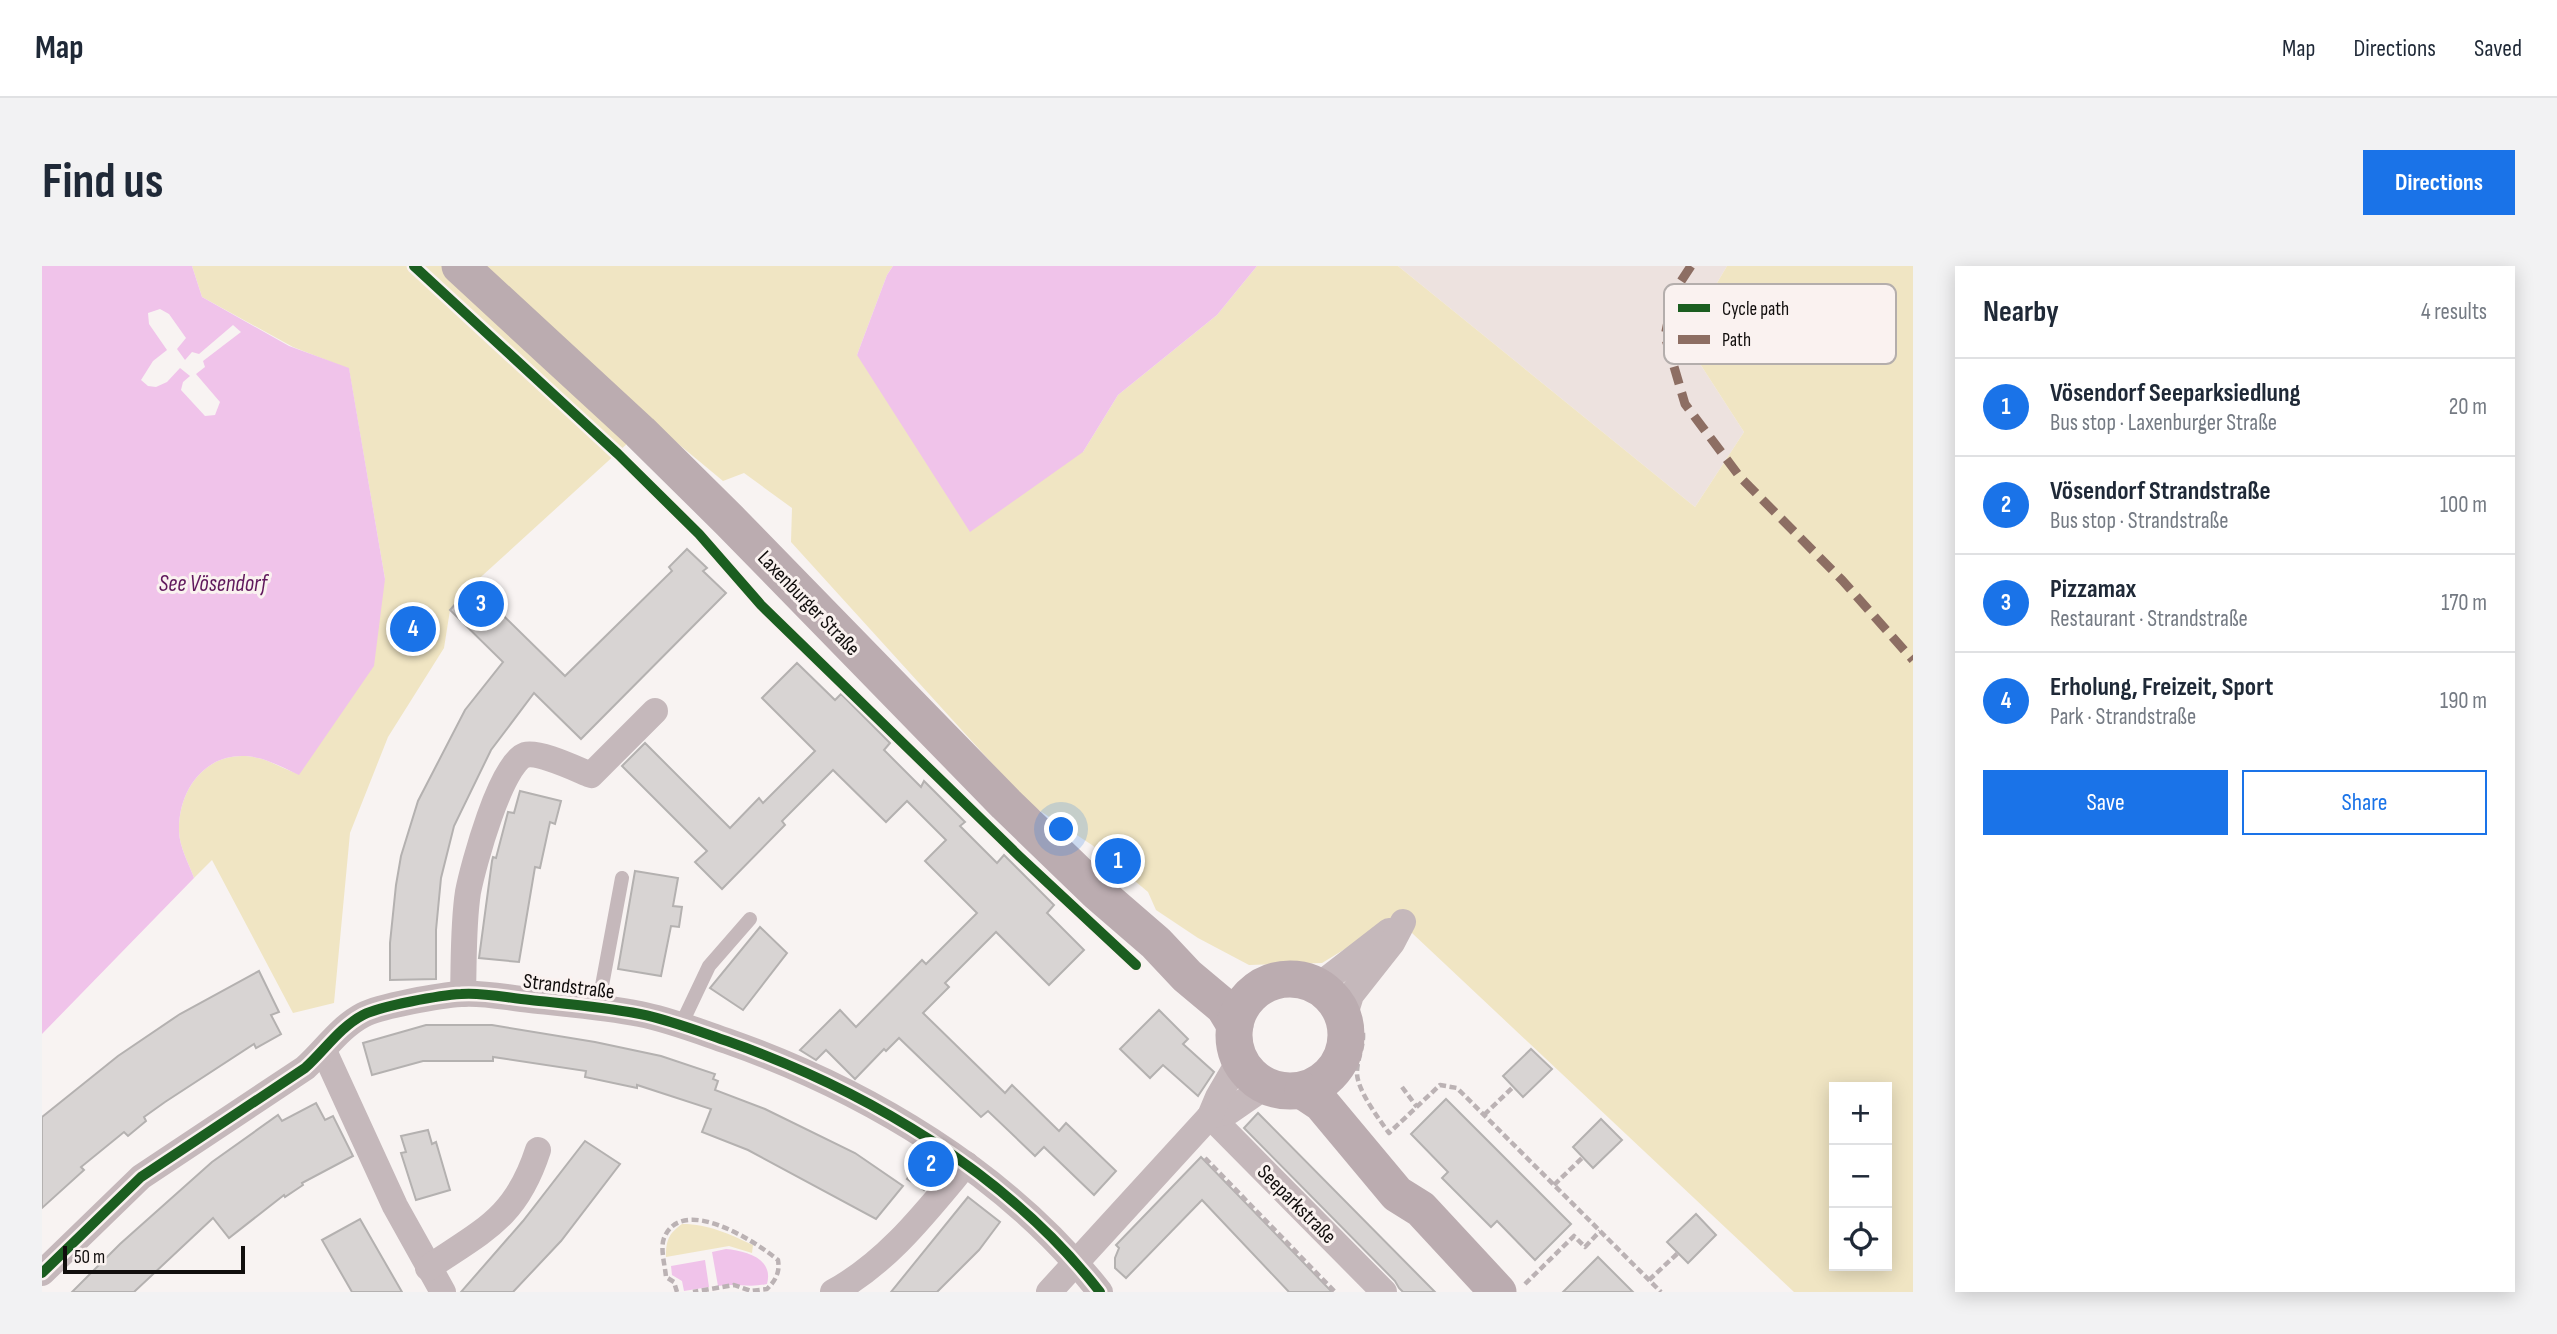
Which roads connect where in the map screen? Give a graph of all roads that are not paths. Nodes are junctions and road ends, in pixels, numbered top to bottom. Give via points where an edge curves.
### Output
1 (460, 266) edge
2 (655, 710) dead end
3 (622, 878) dead end
4 (750, 919) dead end
5 (1156, 943) junction
6 (1264, 985) junction
7 (1318, 986) junction
8 (463, 994) junction
9 (598, 1007) junction
10 (1353, 1024) junction
11 (681, 1025) junction
12 (1235, 1025) junction
13 (324, 1051) junction
14 (1340, 1060) junction
15 (1239, 1061) junction
16 (1266, 1086) junction
17 (1303, 1091) junction
18 (1210, 1116) junction
19 (538, 1150) dead end
20 (966, 1164) junction
21 (1421, 1209) junction
22 (1077, 1263) junction
23 (428, 1268) junction
24 (42, 1273) edge
25 (443, 1292) edge
26 (833, 1292) edge
27 (1049, 1292) edge
28 (1100, 1292) edge
29 (1384, 1292) edge
30 (1498, 1292) edge

1 - 5 main road, Laxenburger Straße via 640,432 1006,804
2 - 8 street via 591,775 536,755 520,757 512,765 487,821 468,892
3 - 9 lane
4 - 11 lane via 709,966
5 - 6 main road, Laxenburger Straße via 1240,983
5 - 12 main road, Laxenburger Straße via 1224,1007
6 - 7 main road via 1281,979
6 - 12 main road via 1248,997
7 - 10 main road
7 - 10 street via 1402,922 1392,943 1351,995
8 - 9 street, Strandstraße
8 - 13 street, Strandstraße via 376,1010 348,1025
9 - 11 street, Strandstraße
10 - 14 main road via 1346,1030
11 - 20 street, Strandstraße via 784,1061 913,1129
12 - 15 main road via 1234,1048
13 - 23 street
13 - 24 street, Strandstraße via 141,1177
14 - 17 main road via 1329,1077
14 - 21 main road via 1341,1083
15 - 16 main road
15 - 18 street
16 - 17 main road
16 - 18 street via 1230,1111
17 - 21 main road via 1321,1103 1397,1194
18 - 22 street
18 - 29 street, Seeparkstraße
19 - 23 street via 530,1175 510,1207 491,1226
20 - 22 street, Strandstraße
20 - 26 street via 890,1251
21 - 30 main road
22 - 27 street
22 - 28 street, Strandstraße
23 - 25 street

